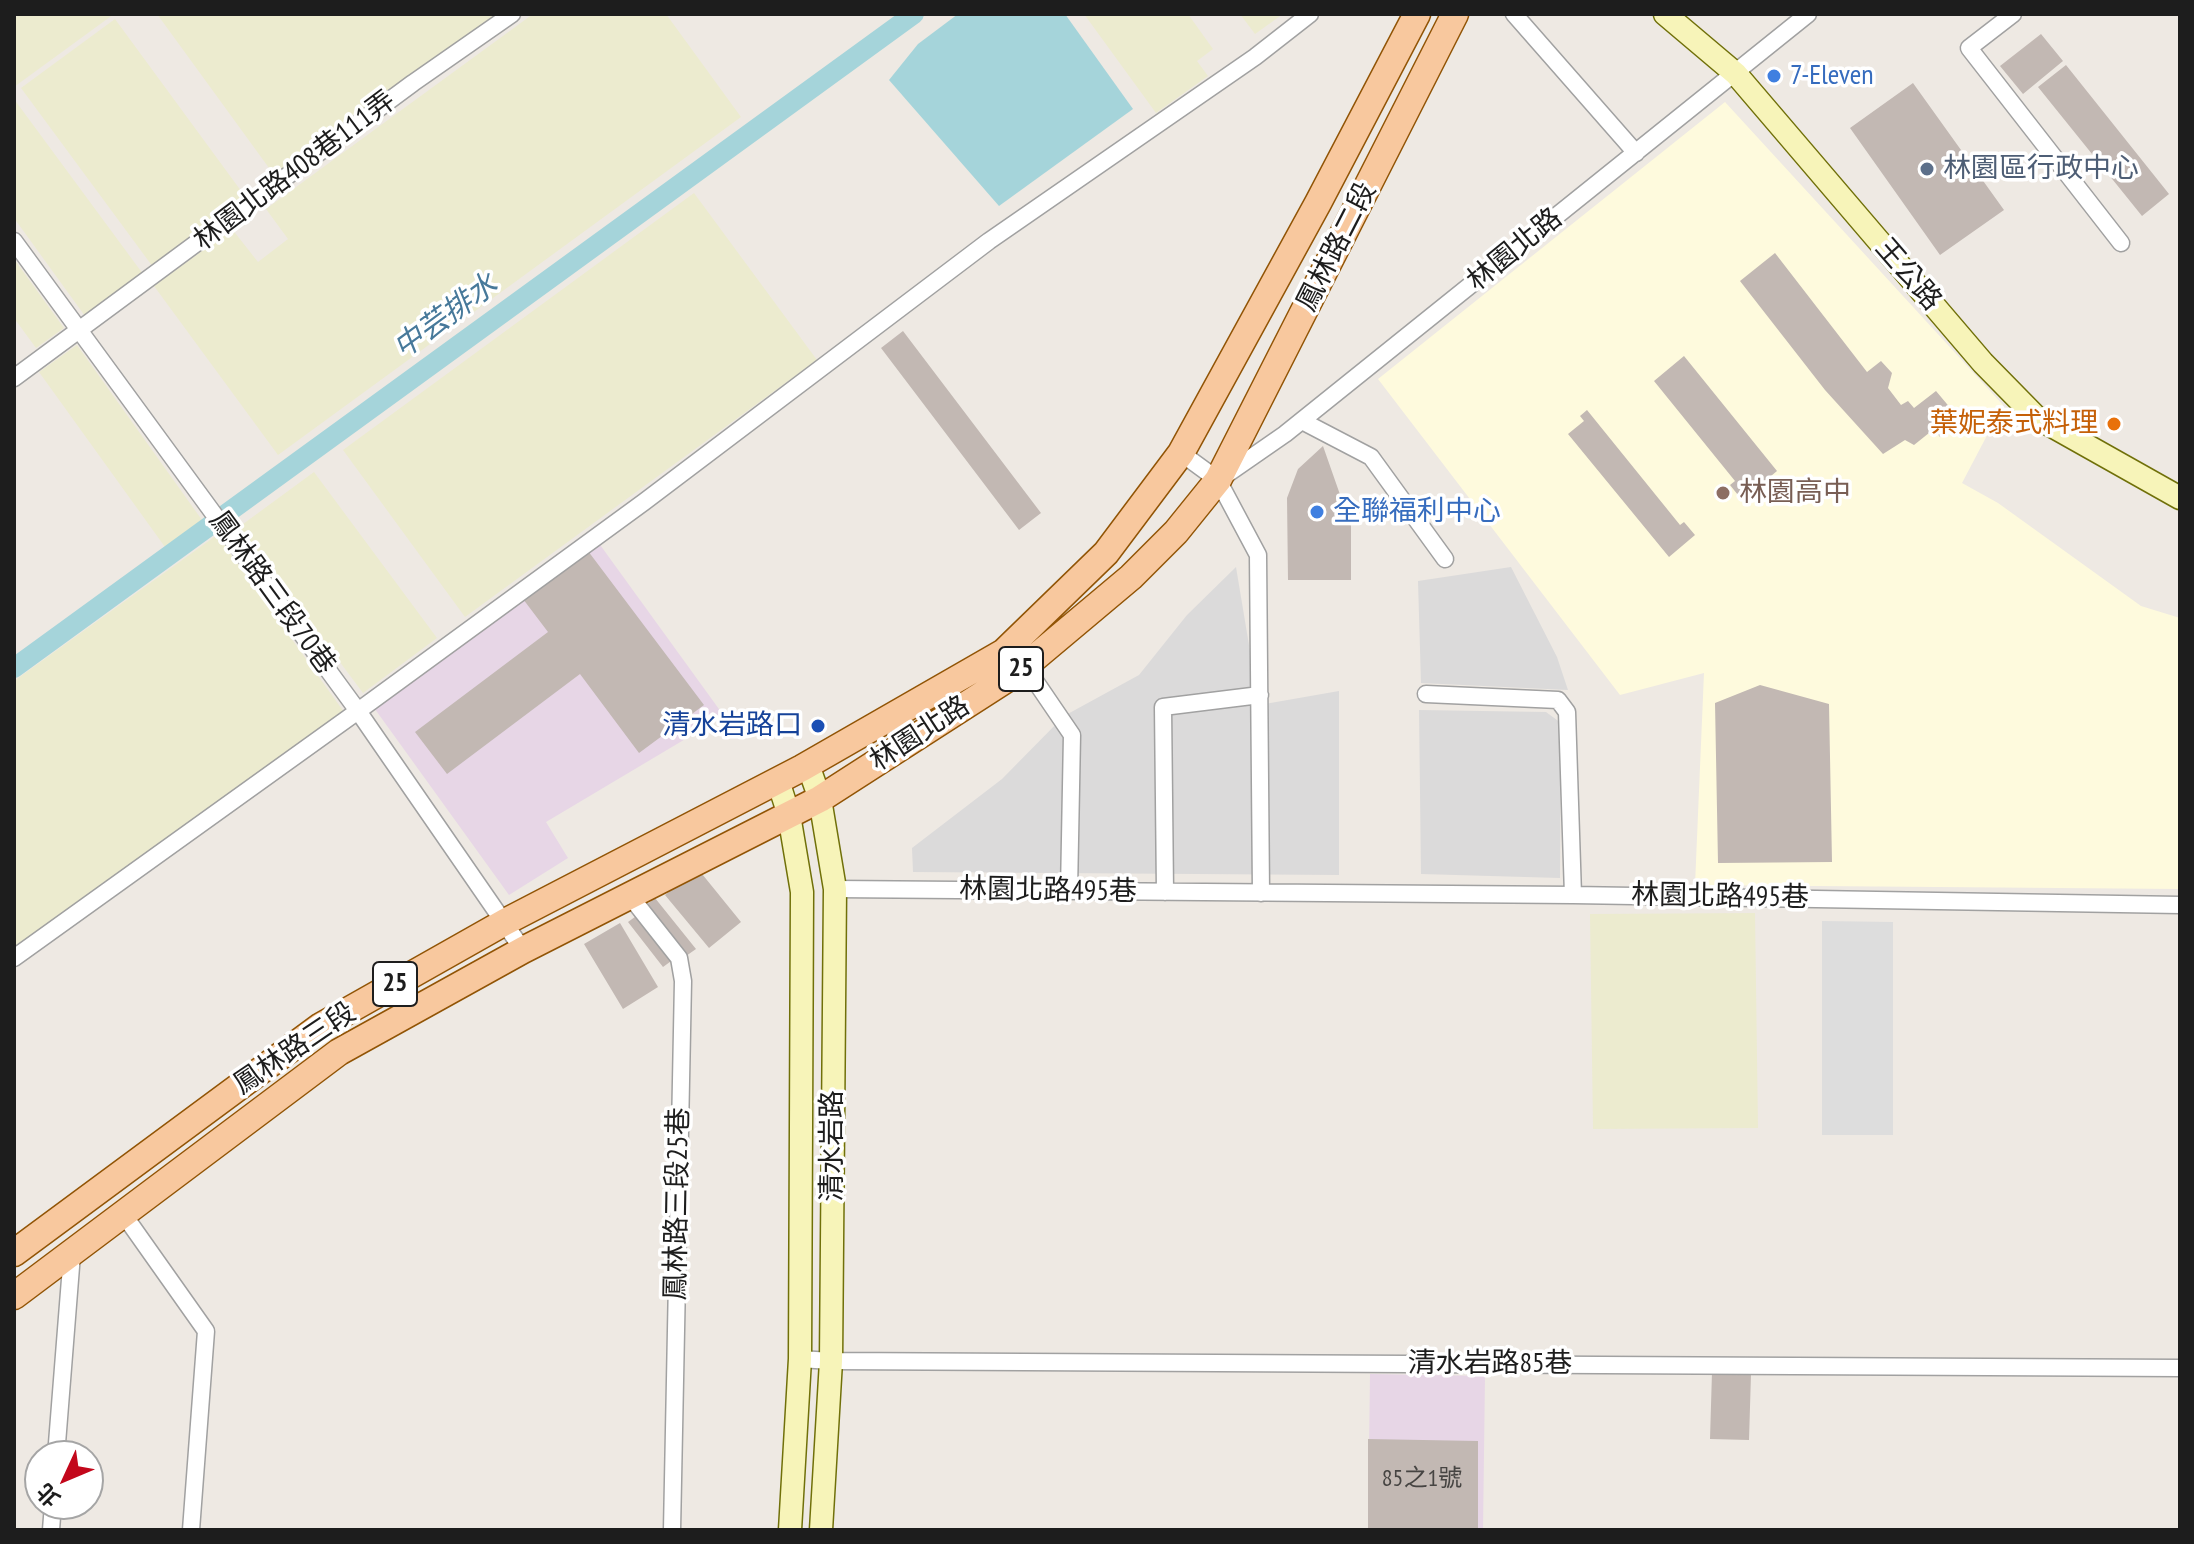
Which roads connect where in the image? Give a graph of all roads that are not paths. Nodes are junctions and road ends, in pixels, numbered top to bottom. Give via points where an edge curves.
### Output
1 (512, 14) edge
2 (1310, 14) edge
3 (1417, 14) edge
4 (1455, 14) edge
5 (1514, 14) edge
6 (1665, 14) edge
7 (1808, 14) edge
8 (2013, 14) edge
9 (1736, 74) junction
10 (1636, 153) junction
11 (14, 241) edge
12 (2121, 243) dead end
13 (80, 330) junction
14 (14, 378) edge
15 (1302, 421) junction
16 (1181, 453) junction
17 (1218, 480) junction
18 (2180, 498) edge
19 (1445, 559) dead end
20 (1025, 666) junction
21 (1426, 694) dead end
22 (1260, 695) junction
23 (358, 711) junction
24 (808, 765) junction
25 (778, 781) junction
26 (820, 799) junction
27 (789, 815) junction
28 (835, 889) junction
29 (1069, 891) junction
30 (1165, 892) junction
31 (1261, 893) junction
32 (1573, 895) junction
33 (630, 896) junction
34 (2180, 905) edge
35 (505, 922) junction
36 (523, 950) junction
37 (14, 958) edge
38 (124, 1215) junction
39 (14, 1253) edge
40 (72, 1254) junction
41 (14, 1296) edge
42 (800, 1359) junction
43 (831, 1361) junction
44 (2180, 1368) edge
45 (57, 1440) edge
46 (191, 1530) edge
47 (672, 1530) edge
48 (790, 1530) edge
49 (821, 1530) edge

1 - 13 street, 林園北路408巷111弄
2 - 23 street via 989,241
3 - 16 main road, 鳳林路二段 / 25
4 - 17 main road, 鳳林路二段 / 25
5 - 10 street
6 - 9 street, 王公路
7 - 9 street, 林園北路
8 - 12 street via 1969,48
9 - 10 street, 林園北路
9 - 18 street, 王公路 via 1983,363 2036,417
10 - 15 street, 林園北路
11 - 13 street, 鳳林路三段70巷
13 - 14 street, 林園北路408巷111弄
13 - 23 street, 鳳林路三段70巷
15 - 17 street, 林園北路
15 - 19 street via 1371,457
16 - 17 street
16 - 24 main road, 林園北路 / 25 via 1106,553 1004,652
17 - 20 main road, 林園北路 / 25 via 1131,577
17 - 22 street via 1258,555
20 - 26 main road, 林園北路 / 25
20 - 29 street via 1072,735
21 - 32 street via 1558,700 1567,712
22 - 30 street via 1163,707
22 - 31 street
23 - 35 street, 鳳林路三段70巷
23 - 37 street
24 - 25 main road, 鳳林路三段 / 25
24 - 26 street, 清水岩路
25 - 27 street, 清水岩路
25 - 35 main road, 鳳林路三段 / 25
26 - 27 main road, 林園北路 / 25
26 - 28 street, 清水岩路
27 - 33 main road, 鳳林路三段 / 25
27 - 42 street, 清水岩路 via 802,892
28 - 29 street, 林園北路495巷
28 - 43 street, 清水岩路
29 - 30 street, 林園北路495巷
30 - 31 street, 林園北路495巷
31 - 32 street, 林園北路495巷
32 - 34 street, 林園北路495巷
33 - 36 main road, 鳳林路三段 / 25
33 - 47 street, 鳳林路三段25巷 via 679,958 683,981
35 - 36 street, 鳳林路三段70巷
35 - 39 main road, 鳳林路三段 / 25 via 321,1026
36 - 38 main road, 鳳林路三段 / 25 via 339,1052
38 - 40 main road, 鳳林路三段 / 25
38 - 46 street via 206,1331
40 - 41 main road, 鳳林路三段 / 25
40 - 45 street
42 - 43 street, 清水岩路85巷
42 - 48 street, 清水岩路
43 - 44 street, 清水岩路85巷
43 - 49 street, 清水岩路

